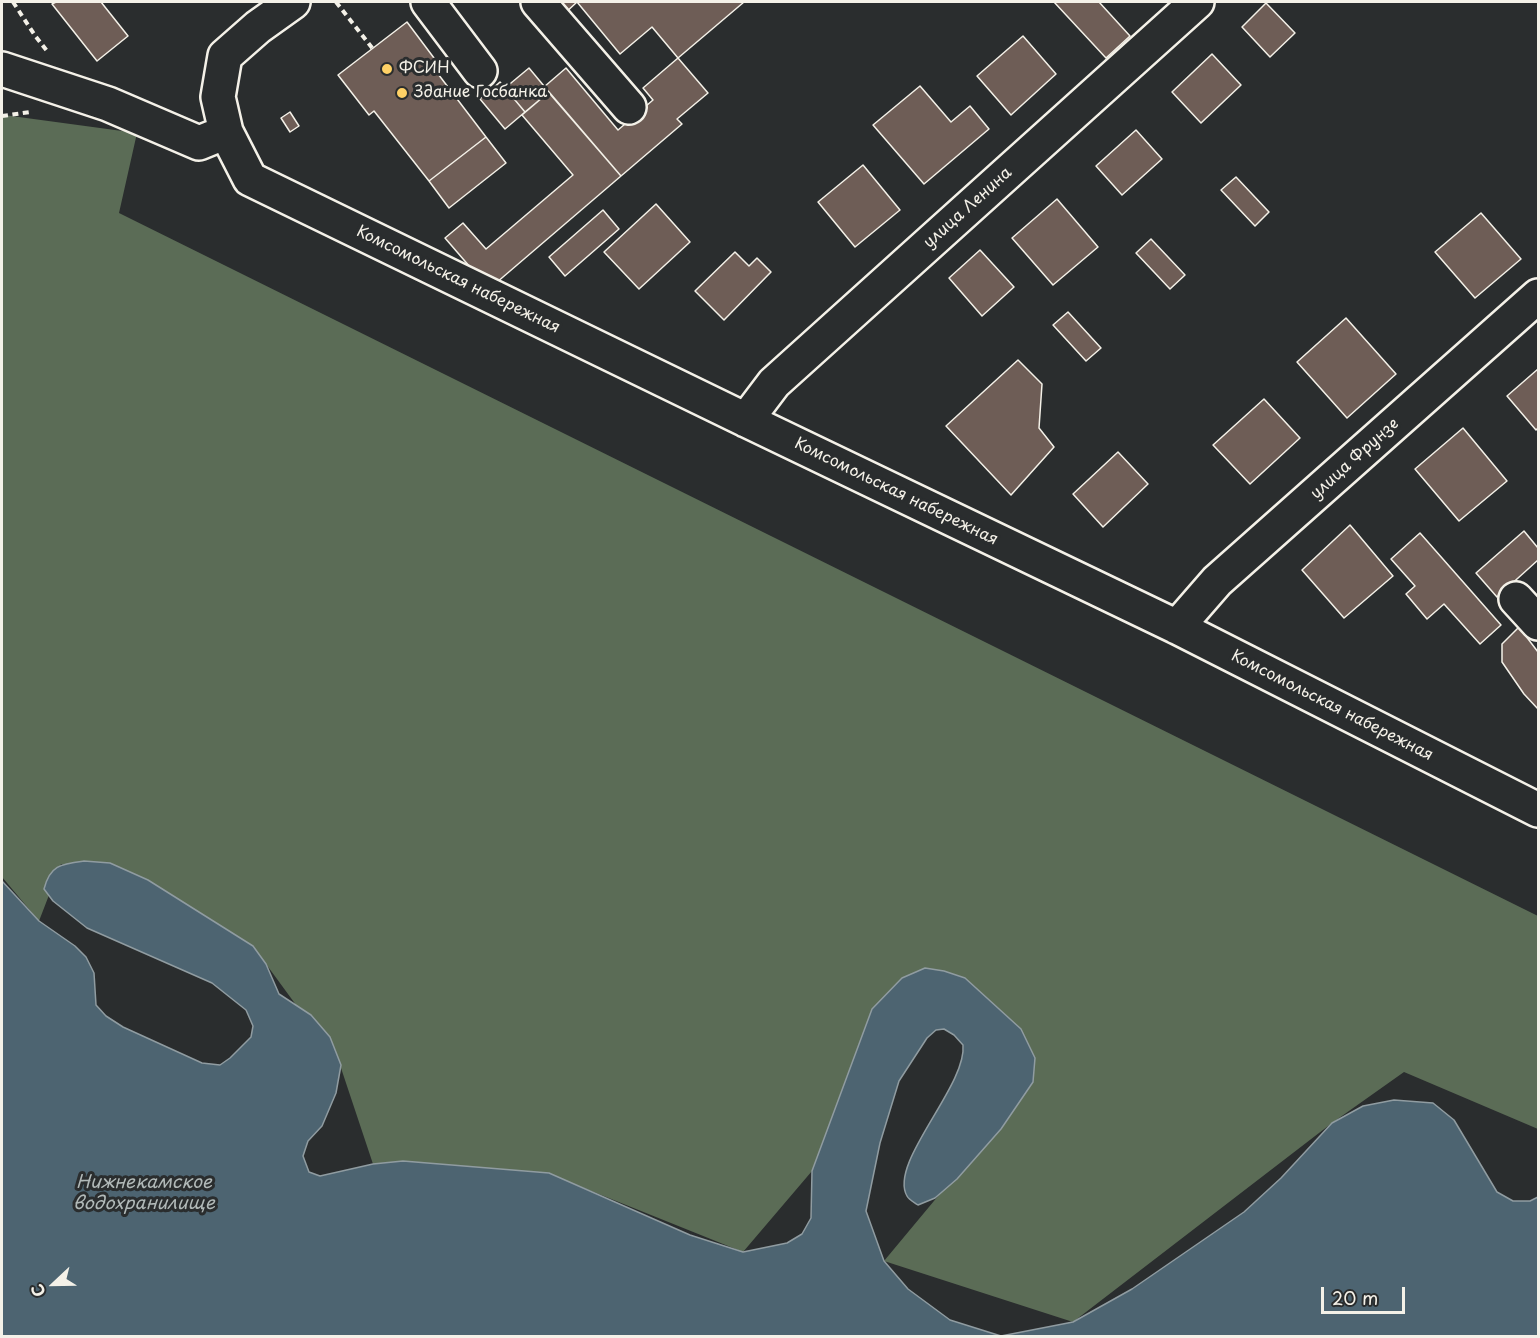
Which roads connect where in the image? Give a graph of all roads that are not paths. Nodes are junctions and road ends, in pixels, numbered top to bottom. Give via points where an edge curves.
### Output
1 (293, 2) edge
2 (428, 2) edge
3 (538, 2) edge
4 (1197, 2) edge
5 (2, 69) edge
6 (480, 71) dead end
7 (629, 106) dead end
8 (226, 132) junction
9 (1539, 296) edge
10 (746, 420) junction
11 (1516, 599) dead end
12 (1539, 623) edge
13 (1177, 627) junction
14 (1539, 810) edge

1 - 8 street via 225,56 218,97
2 - 6 street
3 - 7 street
4 - 10 street, улица Ленина via 774,383
5 - 8 street via 108,104 199,143
8 - 10 street, Комсомольская набережная via 250,179
9 - 13 street, улица Фрунзе via 1217,581
10 - 13 street, Комсомольская набережная
11 - 12 street
13 - 14 street, Комсомольская набережная

